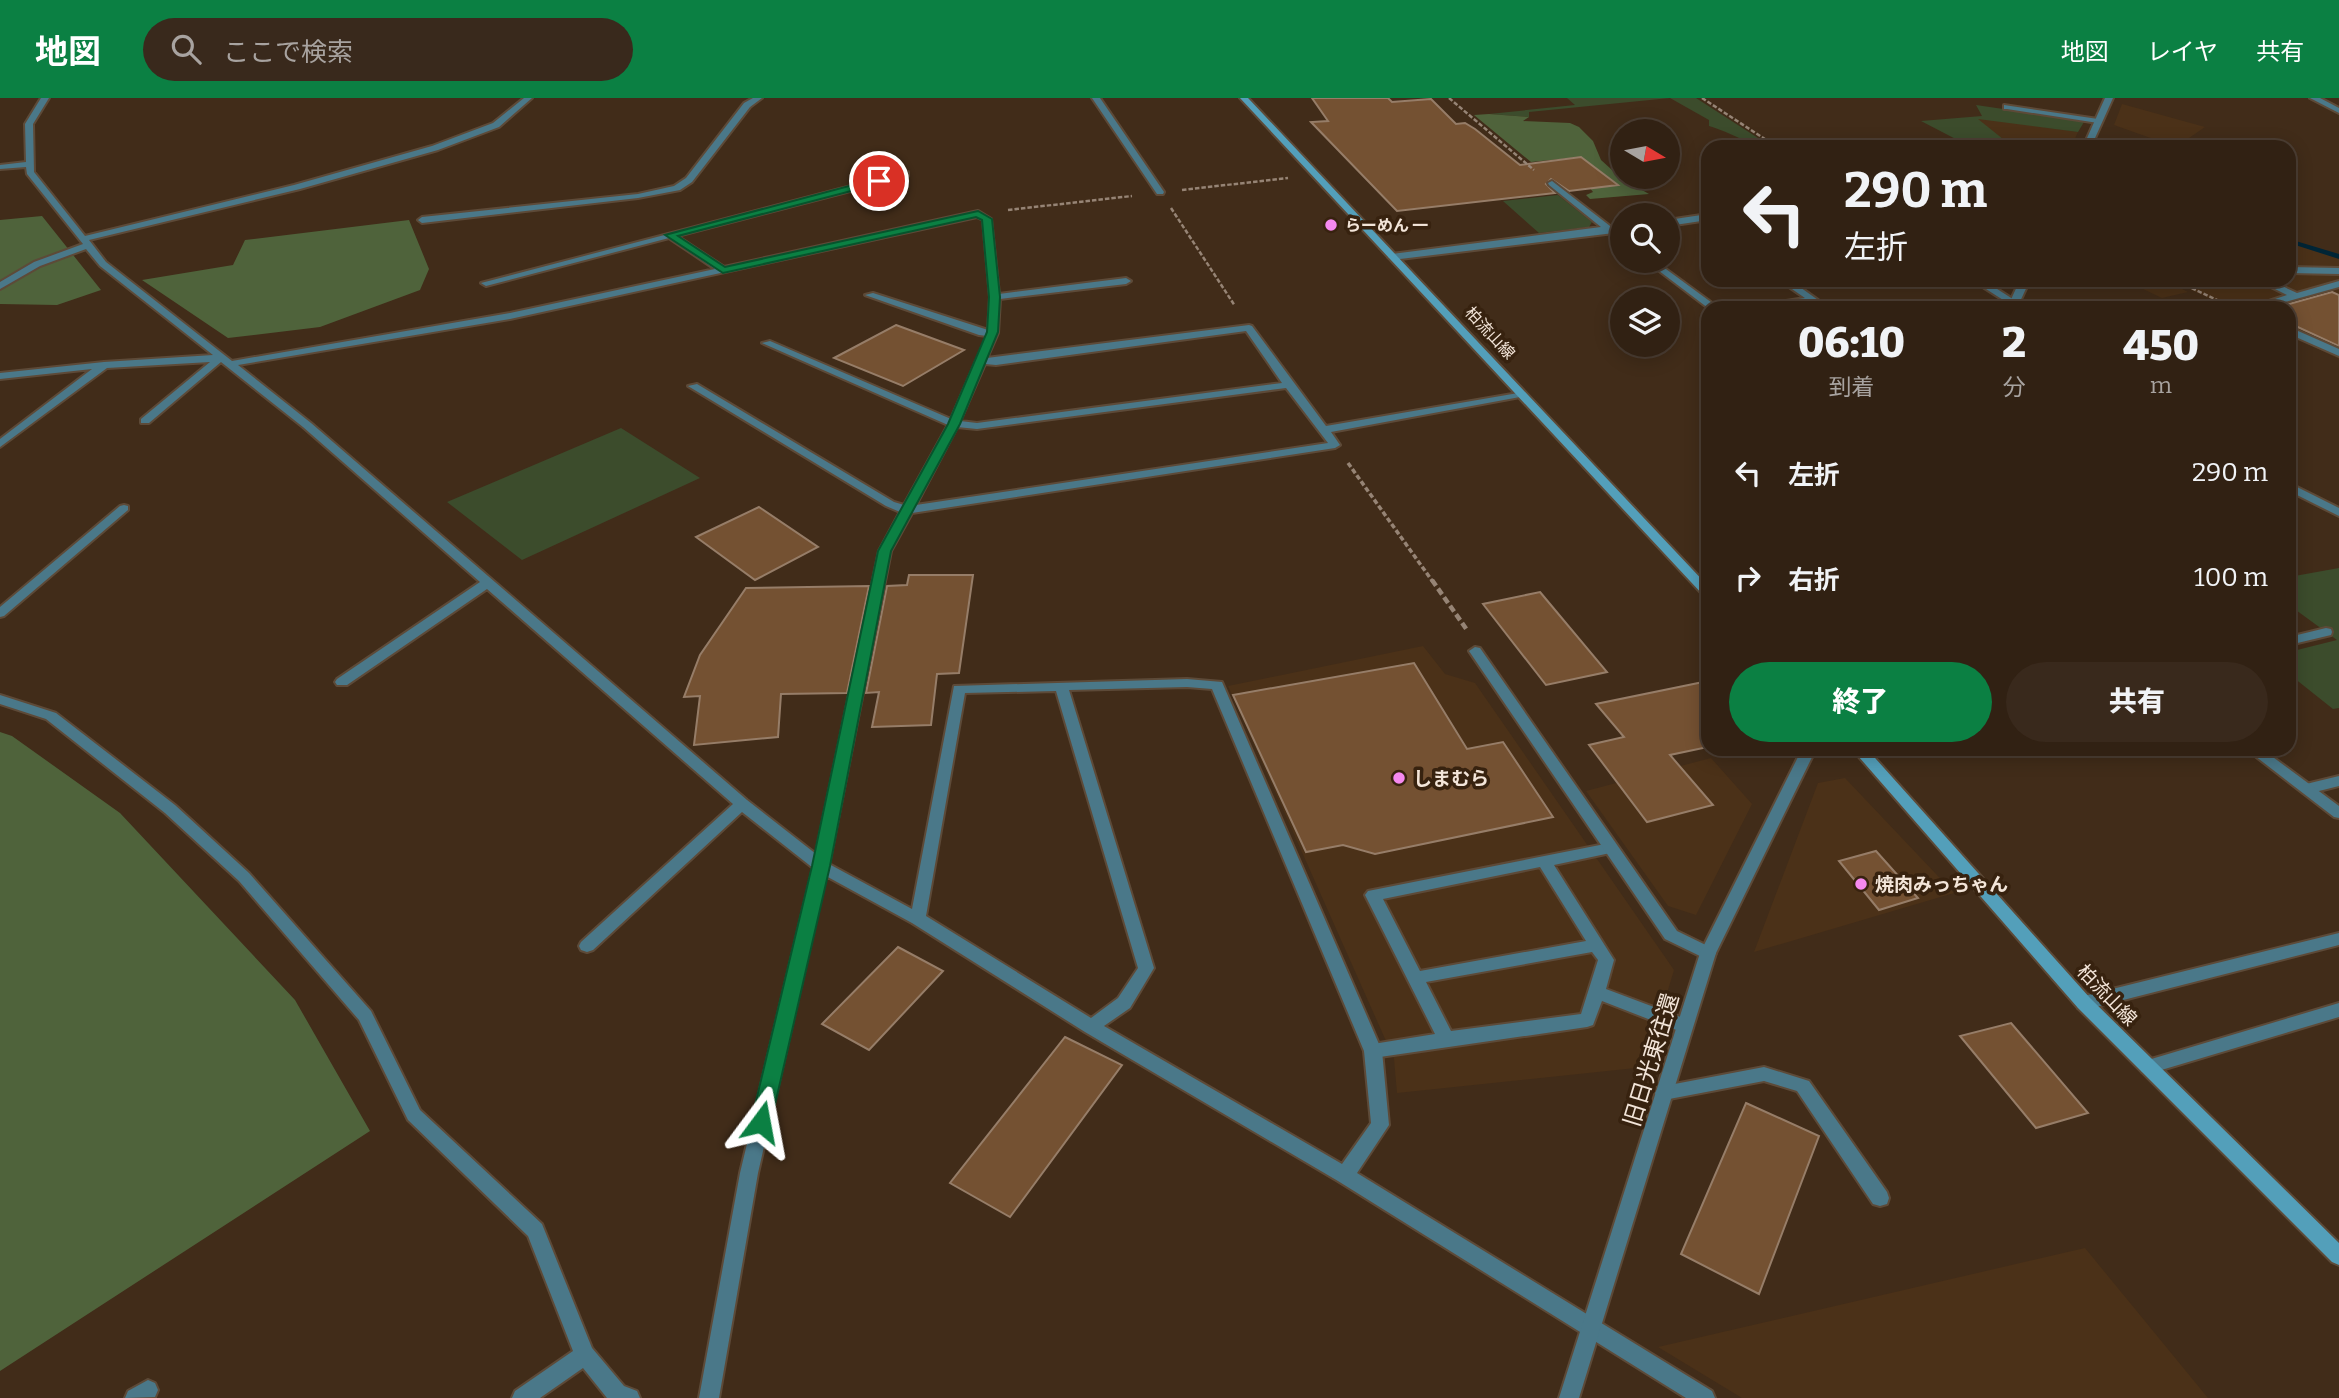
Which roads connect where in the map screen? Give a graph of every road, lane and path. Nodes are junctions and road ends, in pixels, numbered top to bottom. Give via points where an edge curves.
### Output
1 (45, 98) edge
2 (528, 98) edge
3 (758, 98) edge
4 (1096, 98) edge
5 (1244, 98) edge
6 (1449, 98) edge
7 (1702, 98) edge
8 (2109, 98) edge
9 (2314, 98) edge
10 (2007, 107) dead end
11 (2339, 111) edge
12 (2098, 121) junction
13 (1766, 140) edge
14 (2090, 140) edge
15 (30, 164) junction
16 (0, 167) edge
17 (905, 174) dead end
18 (1317, 175) junction
19 (1552, 183) joint
20 (1160, 192) junction
21 (978, 214) junction
22 (1701, 218) edge
23 (1695, 219) junction
24 (422, 220) dead end
25 (1680, 221) edge
26 (1701, 223) edge
27 (1610, 227) edge
28 (1610, 230) edge
29 (670, 235) junction
30 (86, 242) junction
31 (1392, 257) junction
32 (723, 270) junction
33 (2296, 270) edge
34 (2339, 271) edge
35 (2296, 272) edge
36 (1666, 273) edge
37 (1126, 281) dead end
38 (486, 283) dead end
39 (2339, 284) edge
40 (0, 286) edge
41 (1794, 287) edge
42 (1987, 287) edge
43 (2183, 287) edge
44 (2188, 287) edge
45 (2278, 287) edge
46 (2327, 288) junction
47 (870, 295) dead end
48 (2296, 296) junction
49 (995, 297) junction
50 (1704, 301) edge
51 (1806, 301) edge
52 (2007, 301) edge
53 (2214, 301) edge
54 (2215, 301) edge
55 (2278, 301) edge
56 (1249, 328) junction
57 (993, 332) junction
58 (2296, 333) edge
59 (767, 342) dead end
60 (2339, 353) edge
61 (224, 361) junction
62 (982, 361) junction
63 (105, 365) junction
64 (0, 376) edge
65 (1289, 385) junction
66 (693, 386) dead end
67 (1520, 394) junction
68 (145, 421) dead end
69 (954, 424) junction
70 (1324, 430) junction
71 (0, 444) edge
72 (1335, 445) junction
73 (2296, 490) edge
74 (124, 508) dead end
75 (906, 510) junction
76 (2339, 513) edge
77 (487, 583) junction
78 (1701, 586) edge
79 (0, 613) edge
80 (2326, 632) dead end
81 (2296, 639) edge
82 (1475, 651) joint
83 (342, 682) dead end
84 (1061, 686) junction
85 (0, 699) edge
86 (1806, 756) edge
87 (1865, 756) edge
88 (2262, 756) edge
89 (2339, 781) edge
90 (2307, 789) junction
91 (742, 804) junction
92 (2339, 813) edge
93 (1610, 848) junction
94 (1544, 861) junction
95 (821, 866) junction
96 (918, 919) junction
97 (2339, 939) edge
98 (587, 946) dead end
99 (1596, 946) junction
100 (1709, 953) junction
101 (1415, 978) junction
102 (1597, 992) junction
103 (2084, 1003) junction
104 (2339, 1010) edge
105 (1685, 1026) junction
106 (1091, 1027) junction
107 (1446, 1039) junction
108 (1373, 1051) junction
109 (2148, 1067) junction
110 (1664, 1093) junction
111 (1345, 1175) junction
112 (1881, 1198) dead end
113 (2339, 1256) edge
114 (1591, 1327) junction
115 (585, 1355) junction
116 (522, 1398) edge
117 (630, 1398) edge
118 (709, 1398) edge
119 (1569, 1398) edge
120 (1705, 1398) edge

1 - 15 street via 29,124
2 - 30 street via 496,125 435,148
3 - 24 street via 747,105 690,180 677,188
4 - 20 street
5 - 18 main road, 柏流山線
6 - 19 path
7 - 13 path
8 - 12 street
9 - 11 street
10 - 12 street
12 - 14 street
15 - 16 street
15 - 30 street via 30,172
17 - 29 street
18 - 20 path
18 - 31 main road, 柏流山線
19 - 27 street
20 - 21 path
20 - 56 path
21 - 32 street
21 - 49 street via 987,219
22 - 23 street
23 - 25 street
23 - 26 street
28 - 31 street
29 - 32 street
29 - 38 street
30 - 40 street
30 - 61 street via 103,264
31 - 67 main road, 柏流山線
32 - 61 street via 510,316
33 - 34 street
35 - 46 street via 2319,278
36 - 50 street
37 - 49 street
39 - 46 street
41 - 51 street via 1813,300
42 - 52 street
43 - 53 path
44 - 54 path
45 - 48 street
46 - 48 street
47 - 57 street
48 - 55 street
49 - 57 street
56 - 62 street
56 - 65 street
57 - 62 street
58 - 60 street
59 - 69 street
61 - 63 street
61 - 68 street
61 - 77 street via 307,425
62 - 69 street
63 - 64 street
63 - 71 street
65 - 69 street via 977,426
65 - 70 street
66 - 75 street
67 - 70 street
67 - 78 main road, 柏流山線
69 - 75 street
70 - 72 street
72 - 75 street
72 - 82 path via 1469,633
73 - 76 street
74 - 79 street
75 - 95 street via 884,551
77 - 83 street
77 - 91 street
80 - 81 street
82 - 93 street
84 - 96 street via 958,689
84 - 106 street via 1146,968 1124,1003
84 - 108 street via 1217,685
85 - 115 street via 51,716 170,809 244,877 365,1016 414,1115 535,1230
86 - 100 street, 旧日光東往還
87 - 103 main road, 柏流山線
88 - 90 street
89 - 90 street
90 - 92 street
91 - 95 street
91 - 98 street
93 - 94 street
93 - 100 street via 1671,935
94 - 99 street
94 - 101 street via 1373,895
95 - 96 street
95 - 118 street via 749,1173
96 - 106 street
97 - 103 street
99 - 101 street
99 - 102 street via 1606,960
100 - 105 street, 旧日光東往還
101 - 107 street
102 - 105 street
102 - 107 street via 1587,1020
103 - 109 main road, 柏流山線
104 - 109 street
105 - 110 street, 旧日光東往還
106 - 111 street
107 - 108 street
108 - 111 street via 1380,1125
109 - 113 main road, 柏流山線
110 - 112 street via 1764,1074 1803,1086
110 - 114 street, 旧日光東往還
111 - 114 street
114 - 119 street, 旧日光東往還
114 - 120 street
115 - 116 street
115 - 117 street via 618,1395

